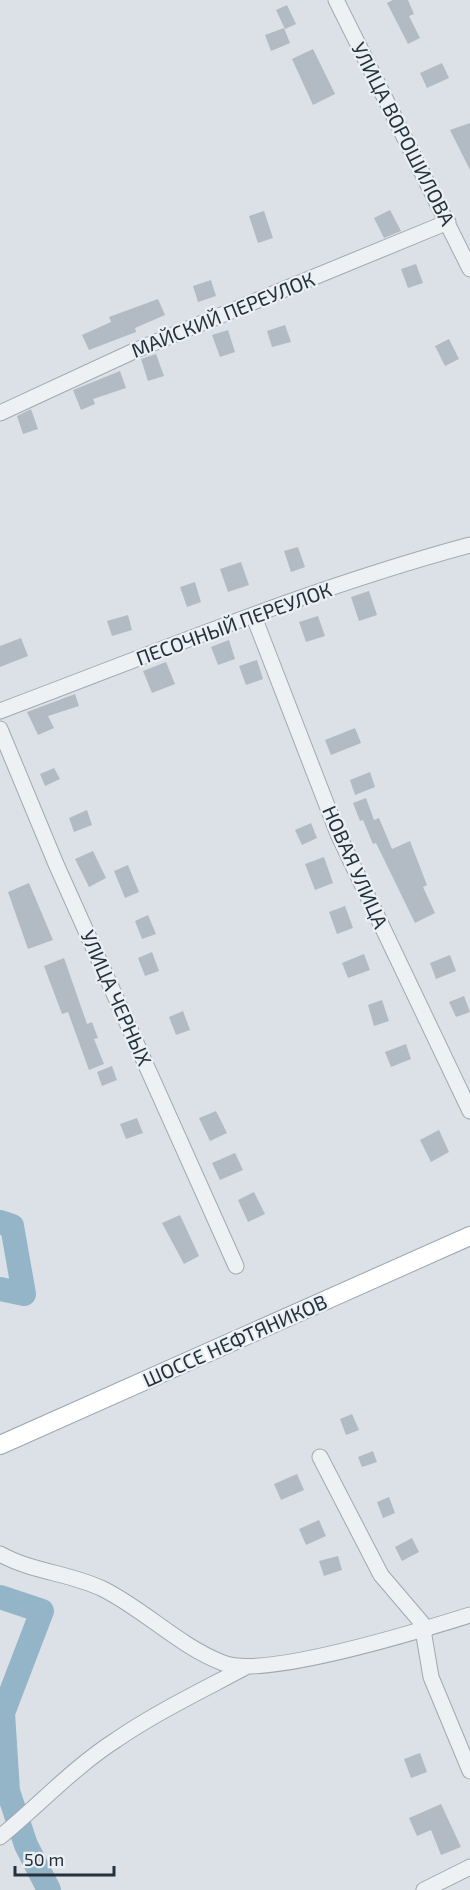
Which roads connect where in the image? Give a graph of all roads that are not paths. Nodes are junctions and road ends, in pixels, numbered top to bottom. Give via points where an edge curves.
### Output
1 (336, 0) edge
2 (448, 222) junction
3 (470, 269) edge
4 (0, 413) edge
5 (470, 545) edge
6 (254, 616) junction
7 (0, 711) edge
8 (0, 729) edge
9 (470, 1111) edge
10 (470, 1236) edge
11 (236, 1266) dead end
12 (0, 1445) edge
13 (320, 1457) dead end
14 (0, 1554) edge
15 (470, 1615) edge
16 (425, 1629) junction
17 (244, 1668) junction
18 (470, 1771) edge
19 (0, 1837) edge
20 (470, 1867) edge
21 (424, 1890) edge

1 - 2 street, УЛИЦА ВОРОШИЛОВА
2 - 3 street, УЛИЦА ВОРОШИЛОВА
2 - 4 street, МАЙСКИЙ ПЕРЕУЛОК via 134,351
5 - 6 street, ПЕСОЧНЫЙ ПЕРЕУЛОК via 404,563
6 - 7 street, ПЕСОЧНЫЙ ПЕРЕУЛОК
6 - 9 street, НОВАЯ УЛИЦА via 338,834
8 - 11 street, УЛИЦА ЧЕРНЫХ via 56,864
10 - 12 main road, ШОССЕ НЕФТЯНИКОВ
13 - 16 street via 381,1575
14 - 17 street via 103,1589 195,1649 225,1664
15 - 16 street
16 - 17 street via 354,1648
16 - 18 street via 431,1677
17 - 19 street via 116,1740 86,1761
20 - 21 street

